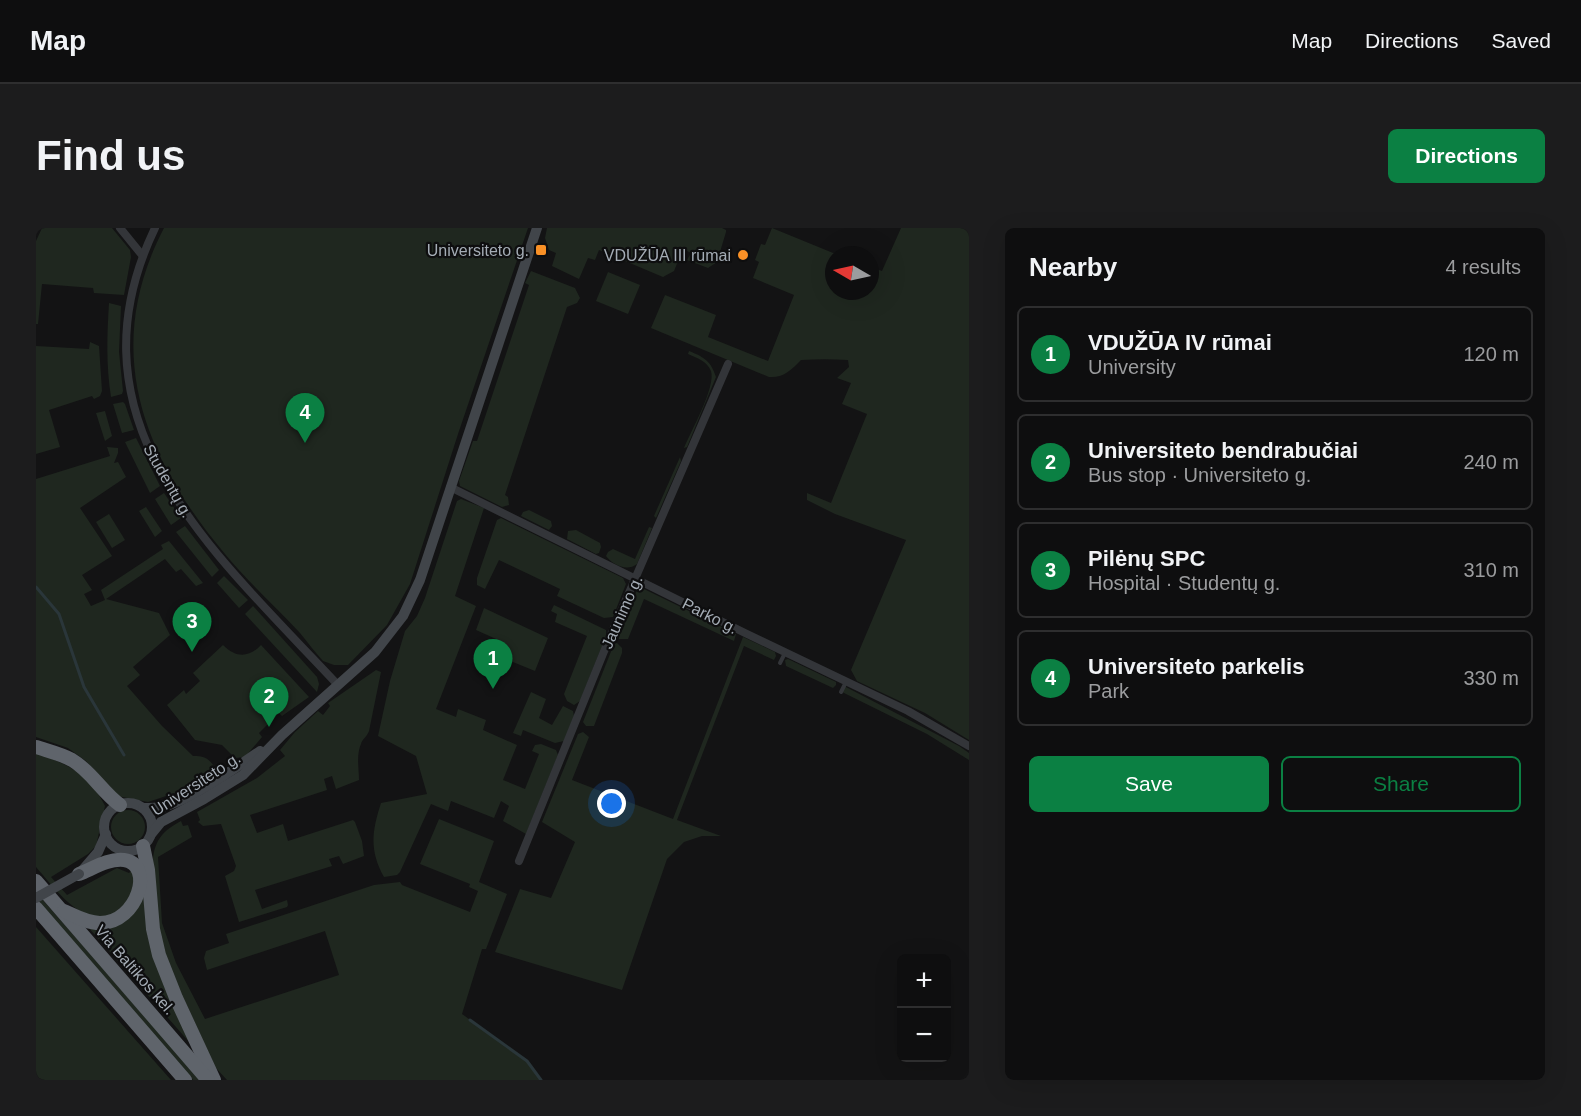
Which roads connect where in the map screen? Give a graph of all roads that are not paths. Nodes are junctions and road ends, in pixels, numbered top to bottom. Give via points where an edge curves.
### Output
1 (120, 228) edge
2 (155, 228) edge
3 (537, 228) edge
4 (142, 255) junction
5 (728, 364) dead end
6 (450, 487) junction
7 (636, 578) junction
8 (785, 652) junction
9 (780, 663) dead end
10 (846, 682) junction
11 (338, 685) junction
12 (842, 692) dead end
13 (282, 735) junction
14 (969, 746) edge
15 (36, 747) edge
16 (120, 805) junction
17 (143, 808) junction
18 (152, 833) junction
19 (105, 834) junction
20 (143, 846) junction
21 (121, 850) junction
22 (519, 861) dead end
23 (79, 874) junction
24 (36, 881) edge
25 (36, 898) edge
26 (36, 908) edge
27 (60, 909) junction
28 (185, 1080) edge
29 (208, 1080) edge
30 (214, 1080) edge

1 - 4 street
2 - 4 street, Studentų g.
3 - 6 main road, Universiteto g.
4 - 11 street, Studentų g. via 130,302 126,358 130,396 141,432 179,503 202,536
5 - 7 street, Jaunimo g.
6 - 7 street, Parko g.
6 - 11 main road, Universiteto g. via 420,580 403,616 385,642
7 - 8 street, Parko g.
7 - 22 street, Jaunimo g.
8 - 9 lane
8 - 10 street, Parko g.
10 - 12 lane
10 - 14 street, Parko g.
11 - 13 main road, Universiteto g.
13 - 17 main road, Universiteto g. via 182,800
13 - 18 main road, Universiteto g. via 234,782 160,822
15 - 16 highway via 73,760
16 - 17 main road
16 - 19 main road via 109,813
17 - 18 main road via 151,819
18 - 20 main road
19 - 21 main road
19 - 23 main road via 98,852
20 - 21 main road
20 - 30 highway via 159,955
21 - 23 main road
23 - 25 main road, bridge
23 - 27 highway via 115,860 128,861 138,872 136,898 117,919 100,923
24 - 27 highway, Via Baltikos kel.
26 - 28 highway
27 - 29 highway, Via Baltikos kel.

